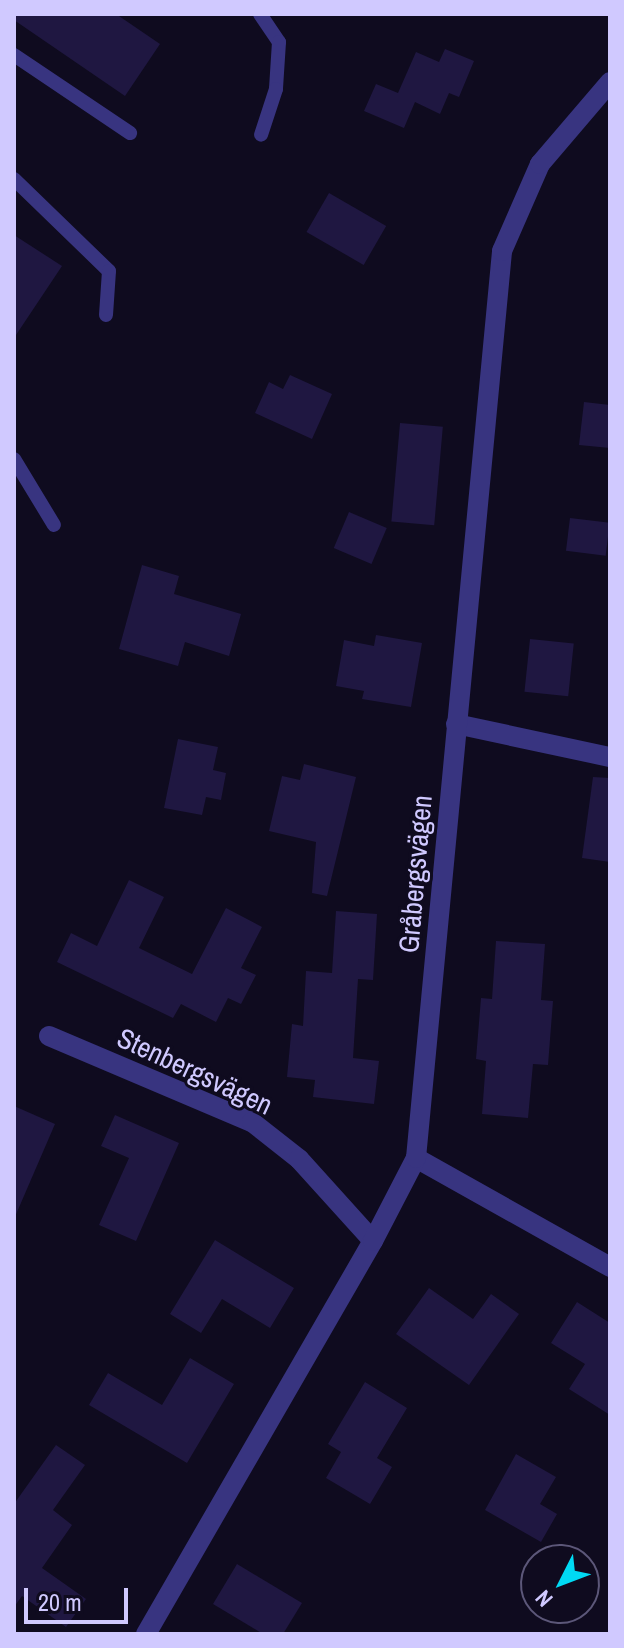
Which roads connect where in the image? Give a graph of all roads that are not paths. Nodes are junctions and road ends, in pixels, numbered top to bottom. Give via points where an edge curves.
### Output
1 (260, 14) edge
2 (14, 55) edge
3 (610, 82) edge
4 (130, 133) dead end
5 (261, 135) dead end
6 (14, 179) edge
7 (106, 315) dead end
8 (14, 459) edge
9 (54, 525) dead end
10 (456, 724) junction
11 (610, 757) edge
12 (49, 1036) dead end
13 (416, 1158) junction
14 (373, 1241) junction
15 (610, 1267) edge
16 (146, 1634) edge

1 - 5 lane via 279,42 276,89
2 - 4 lane
3 - 10 street, Gråbergsvägen via 540,164 502,251
6 - 7 lane via 109,271
8 - 9 lane
10 - 11 street
10 - 13 street, Gråbergsvägen
12 - 14 street, Stenbergsvägen via 252,1122 299,1159
13 - 14 street, Gråbergsvägen
13 - 15 street
14 - 16 street, Gråbergsvägen

